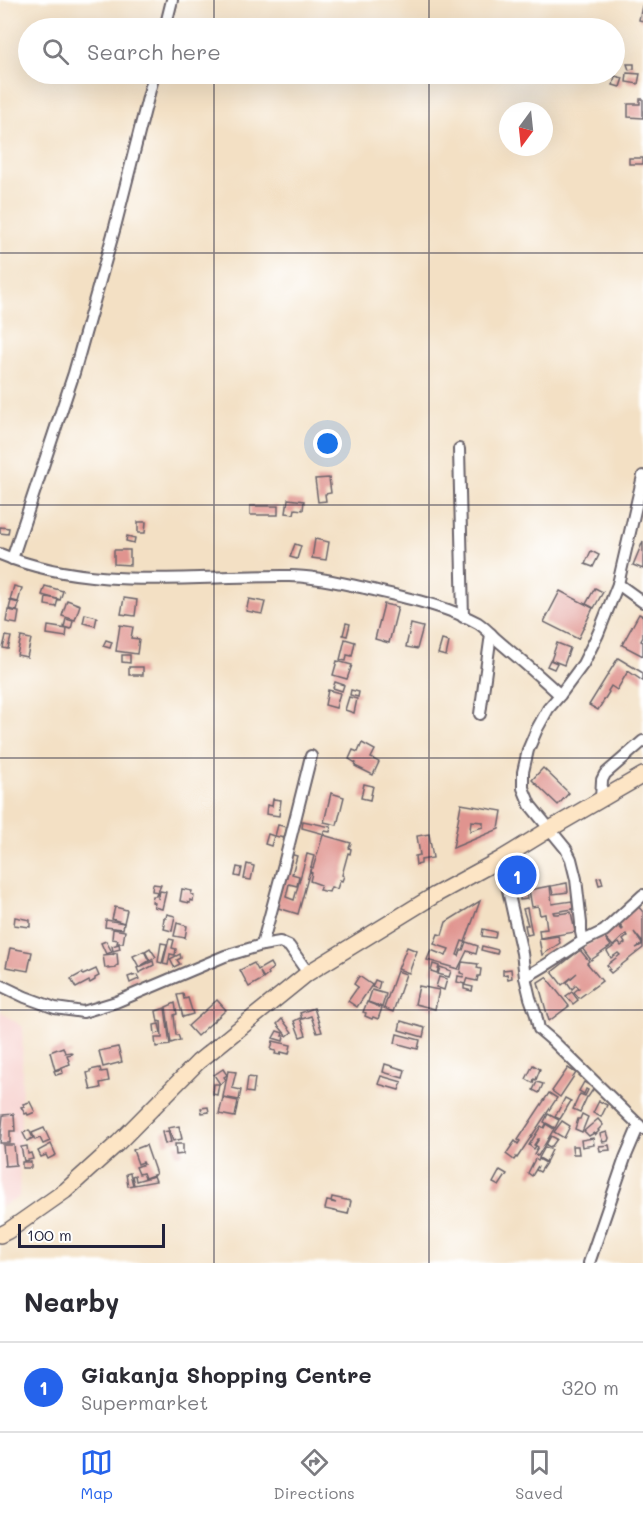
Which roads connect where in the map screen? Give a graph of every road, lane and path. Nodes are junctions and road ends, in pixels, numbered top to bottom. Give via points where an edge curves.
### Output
1 (172, 0) edge
2 (168, 18) edge
3 (151, 84) edge
4 (459, 449) dead end
5 (643, 476) edge
6 (0, 554) edge
7 (12, 559) junction
8 (618, 584) junction
9 (643, 602) edge
10 (462, 616) junction
11 (491, 634) junction
12 (560, 695) junction
13 (480, 714) dead end
14 (643, 741) edge
15 (311, 756) dead end
16 (643, 775) edge
17 (601, 799) junction
18 (550, 829) junction
19 (501, 859) junction
20 (643, 895) edge
21 (583, 941) junction
22 (262, 945) junction
23 (308, 973) junction
24 (525, 977) junction
25 (0, 986) edge
26 (641, 1127) edge
27 (0, 1235) edge
28 (589, 1263) edge

1 - 2 street
3 - 7 street via 74,373
4 - 10 street
5 - 8 street
6 - 7 street
7 - 10 street via 90,576 133,579 312,578 407,598
8 - 9 street
8 - 12 street via 583,663
10 - 11 street
11 - 12 street
11 - 13 street
12 - 18 street via 537,729 523,772 530,806
14 - 17 street via 604,774
15 - 22 street
16 - 17 main road
17 - 18 main road
18 - 19 main road
18 - 21 street via 571,859
19 - 23 main road via 425,900
19 - 24 street
20 - 21 street via 604,931
21 - 24 street
22 - 23 street via 280,942 289,946
22 - 25 street via 83,1011 55,1008
23 - 27 main road via 198,1062 65,1191
24 - 26 street via 539,1029
26 - 28 street

